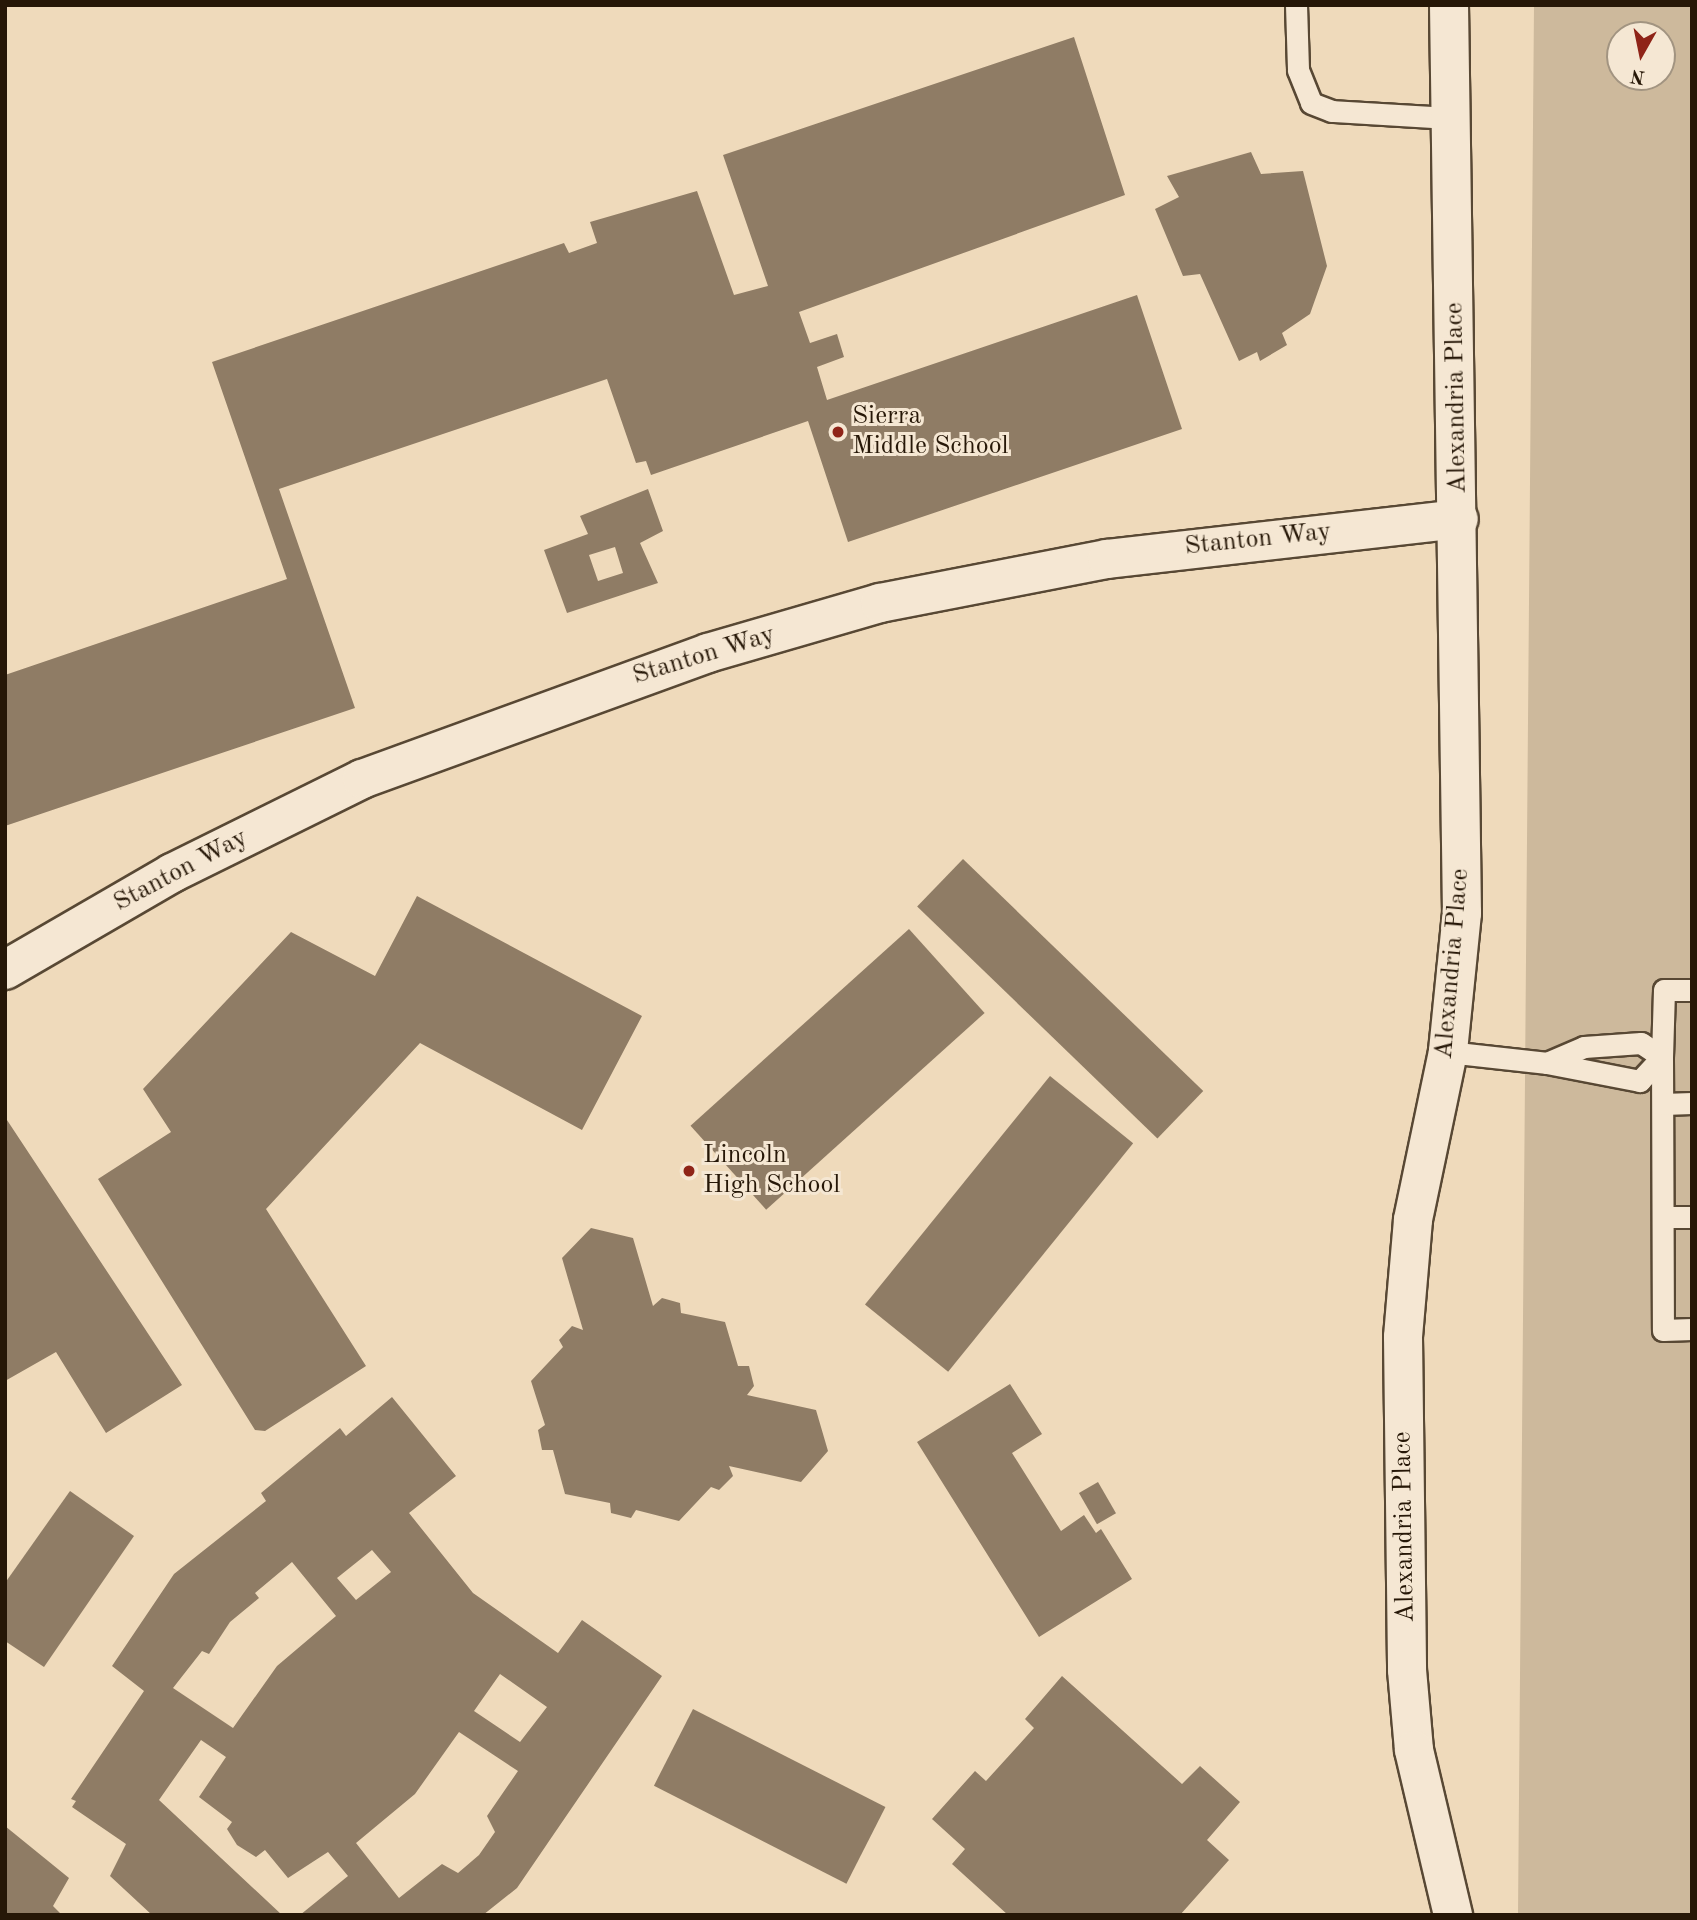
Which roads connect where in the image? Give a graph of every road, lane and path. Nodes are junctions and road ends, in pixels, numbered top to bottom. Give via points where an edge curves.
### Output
1 (1296, 5) edge
2 (1449, 5) edge
3 (1451, 118) junction
4 (1459, 519) junction
5 (5, 970) edge
6 (1692, 990) edge
7 (1448, 1052) junction
8 (1662, 1058) junction
9 (1547, 1063) junction
10 (1692, 1103) edge
11 (1663, 1104) junction
12 (1664, 1217) junction
13 (1692, 1217) edge
14 (1692, 1329) edge
15 (1453, 1915) edge

1 - 3 lane via 1298,70 1311,103 1332,111
2 - 3 street, Alexandria Place
3 - 4 street, Alexandria Place
4 - 5 street, Stanton Way via 1094,561 880,603 708,653 362,779 172,873
4 - 7 street, Alexandria Place via 1464,807
6 - 8 lane via 1664,990
7 - 9 lane
7 - 15 street, Alexandria Place via 1413,1220 1403,1336 1407,1670 1414,1750
8 - 9 lane via 1640,1044 1584,1047
8 - 9 lane via 1640,1082
8 - 11 lane
10 - 11 lane
11 - 12 lane
12 - 13 lane
12 - 14 lane via 1663,1330

